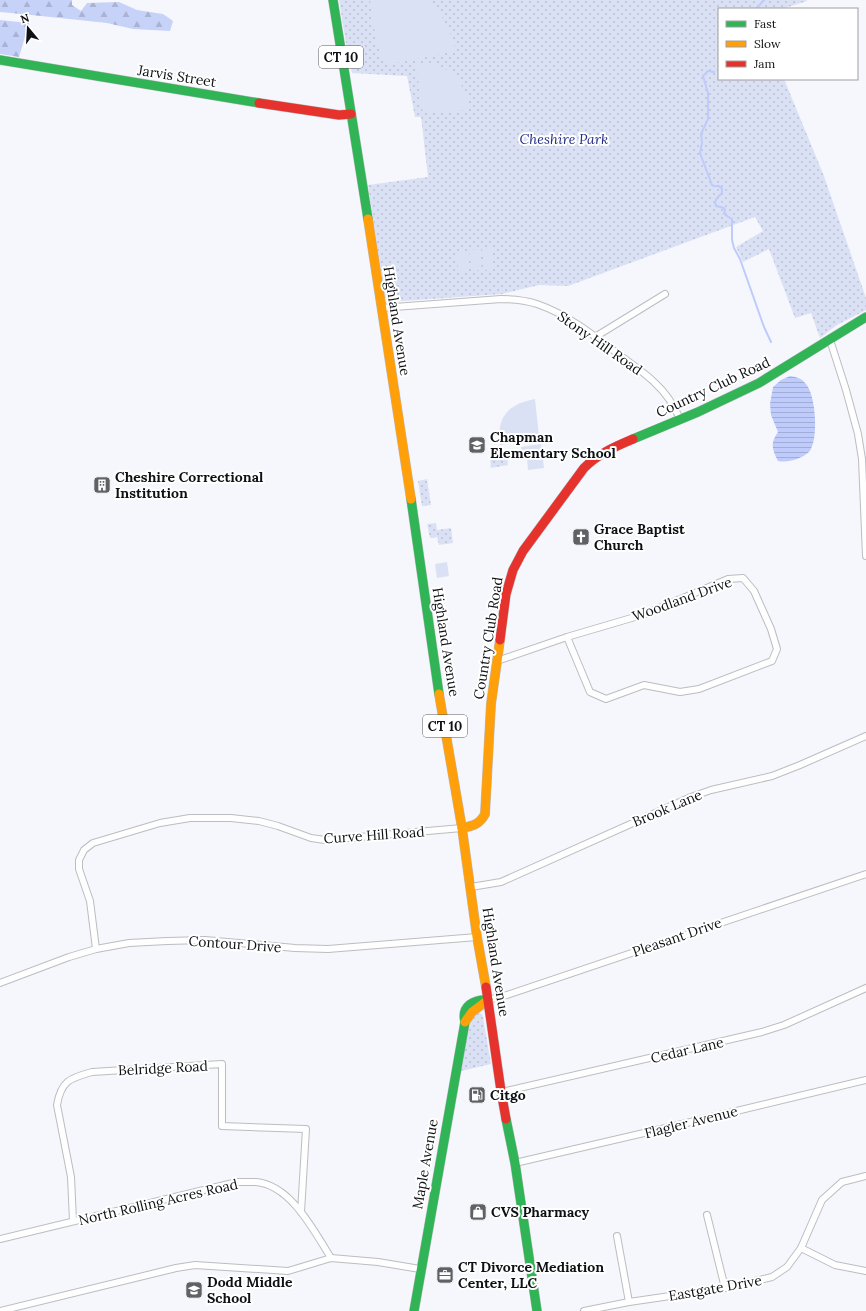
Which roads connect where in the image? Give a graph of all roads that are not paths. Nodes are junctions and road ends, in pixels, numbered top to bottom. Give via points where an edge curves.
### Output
1 (333, 0) edge
2 (0, 60) edge
3 (351, 114) junction
4 (665, 294) dead end
5 (381, 308) junction
6 (866, 317) edge
7 (595, 337) junction
8 (830, 340) junction
9 (680, 419) junction
10 (866, 556) edge
11 (567, 637) junction
12 (497, 661) junction
13 (866, 736) edge
14 (462, 828) junction
15 (866, 874) edge
16 (471, 887) junction
17 (477, 937) junction
18 (96, 949) junction
19 (0, 983) edge
20 (866, 988) edge
21 (488, 1000) junction
22 (866, 1080) edge
23 (502, 1092) junction
24 (515, 1163) junction
25 (866, 1176) edge
26 (302, 1212) junction
27 (707, 1215) dead end
28 (72, 1221) junction
29 (617, 1236) dead end
30 (0, 1239) edge
31 (801, 1248) junction
32 (332, 1258) junction
33 (420, 1269) junction
34 (866, 1270) edge
35 (725, 1288) junction
36 (629, 1302) junction
37 (15, 1309) edge
38 (0, 1311) edge
39 (414, 1311) edge
40 (537, 1311) edge
41 (584, 1311) edge

1 - 3 main road, Highland Avenue / CT 10
2 - 3 main road, Jarvis Street via 303,110
3 - 5 main road, Highland Avenue / CT 10
4 - 7 street
5 - 7 street, Stony Hill Road via 520,300 557,312
5 - 14 main road, Highland Avenue / CT 10 via 433,656
6 - 8 main road, Country Club Road
7 - 9 street, Stony Hill Road via 654,382 668,398
8 - 9 main road, Country Club Road via 764,380
8 - 10 street via 858,434 862,459
9 - 12 main road, Country Club Road via 609,449 584,468 523,551 513,570 506,594
11 - 11 street, Woodland Drive via 645,614 728,579 744,578 754,591 771,628 777,649 772,661 699,689 680,692 644,685 606,699 590,692
11 - 12 street, Woodland Drive
12 - 14 main road, Country Club Road via 491,704 485,814 483,821 475,826
13 - 16 street, Brook Lane via 772,776 691,797 502,882
14 - 16 main road, Highland Avenue / CT 10
14 - 18 street, Curve Hill Road via 325,840 258,821 190,818 160,823 106,838 84,850 79,860 79,869 90,901
15 - 21 street, Pleasant Drive
16 - 17 main road, Highland Avenue / CT 10
17 - 18 street, Contour Drive via 328,949 197,940 129,943
17 - 21 main road, Highland Avenue / CT 10
18 - 19 street, Contour Drive
20 - 23 street, Cedar Lane via 784,1025 762,1032
21 - 23 main road, Highland Avenue / CT 10
21 - 33 main road, Maple Avenue via 472,1012 465,1022
22 - 24 street, Flagler Avenue
23 - 24 main road, Highland Avenue / CT 10
24 - 40 main road, Highland Avenue / CT 10
25 - 31 street, Eastgate Drive via 842,1182 822,1200
26 - 28 street, North Rolling Acres Road via 273,1188 257,1182 237,1182
26 - 28 street, Belridge Road via 306,1128 222,1126 222,1064 92,1072 76,1076 65,1084 59,1094 57,1105 71,1177
26 - 32 street, North Rolling Acres Road
27 - 35 street
28 - 30 street, North Rolling Acres Road
29 - 36 street
31 - 34 street via 835,1265
31 - 35 street, Eastgate Drive via 787,1267 772,1277
32 - 33 street
32 - 37 street via 288,1271 194,1265
33 - 39 main road, Maple Avenue
35 - 36 street, Eastgate Drive
36 - 41 street, Eastgate Drive
37 - 38 street

